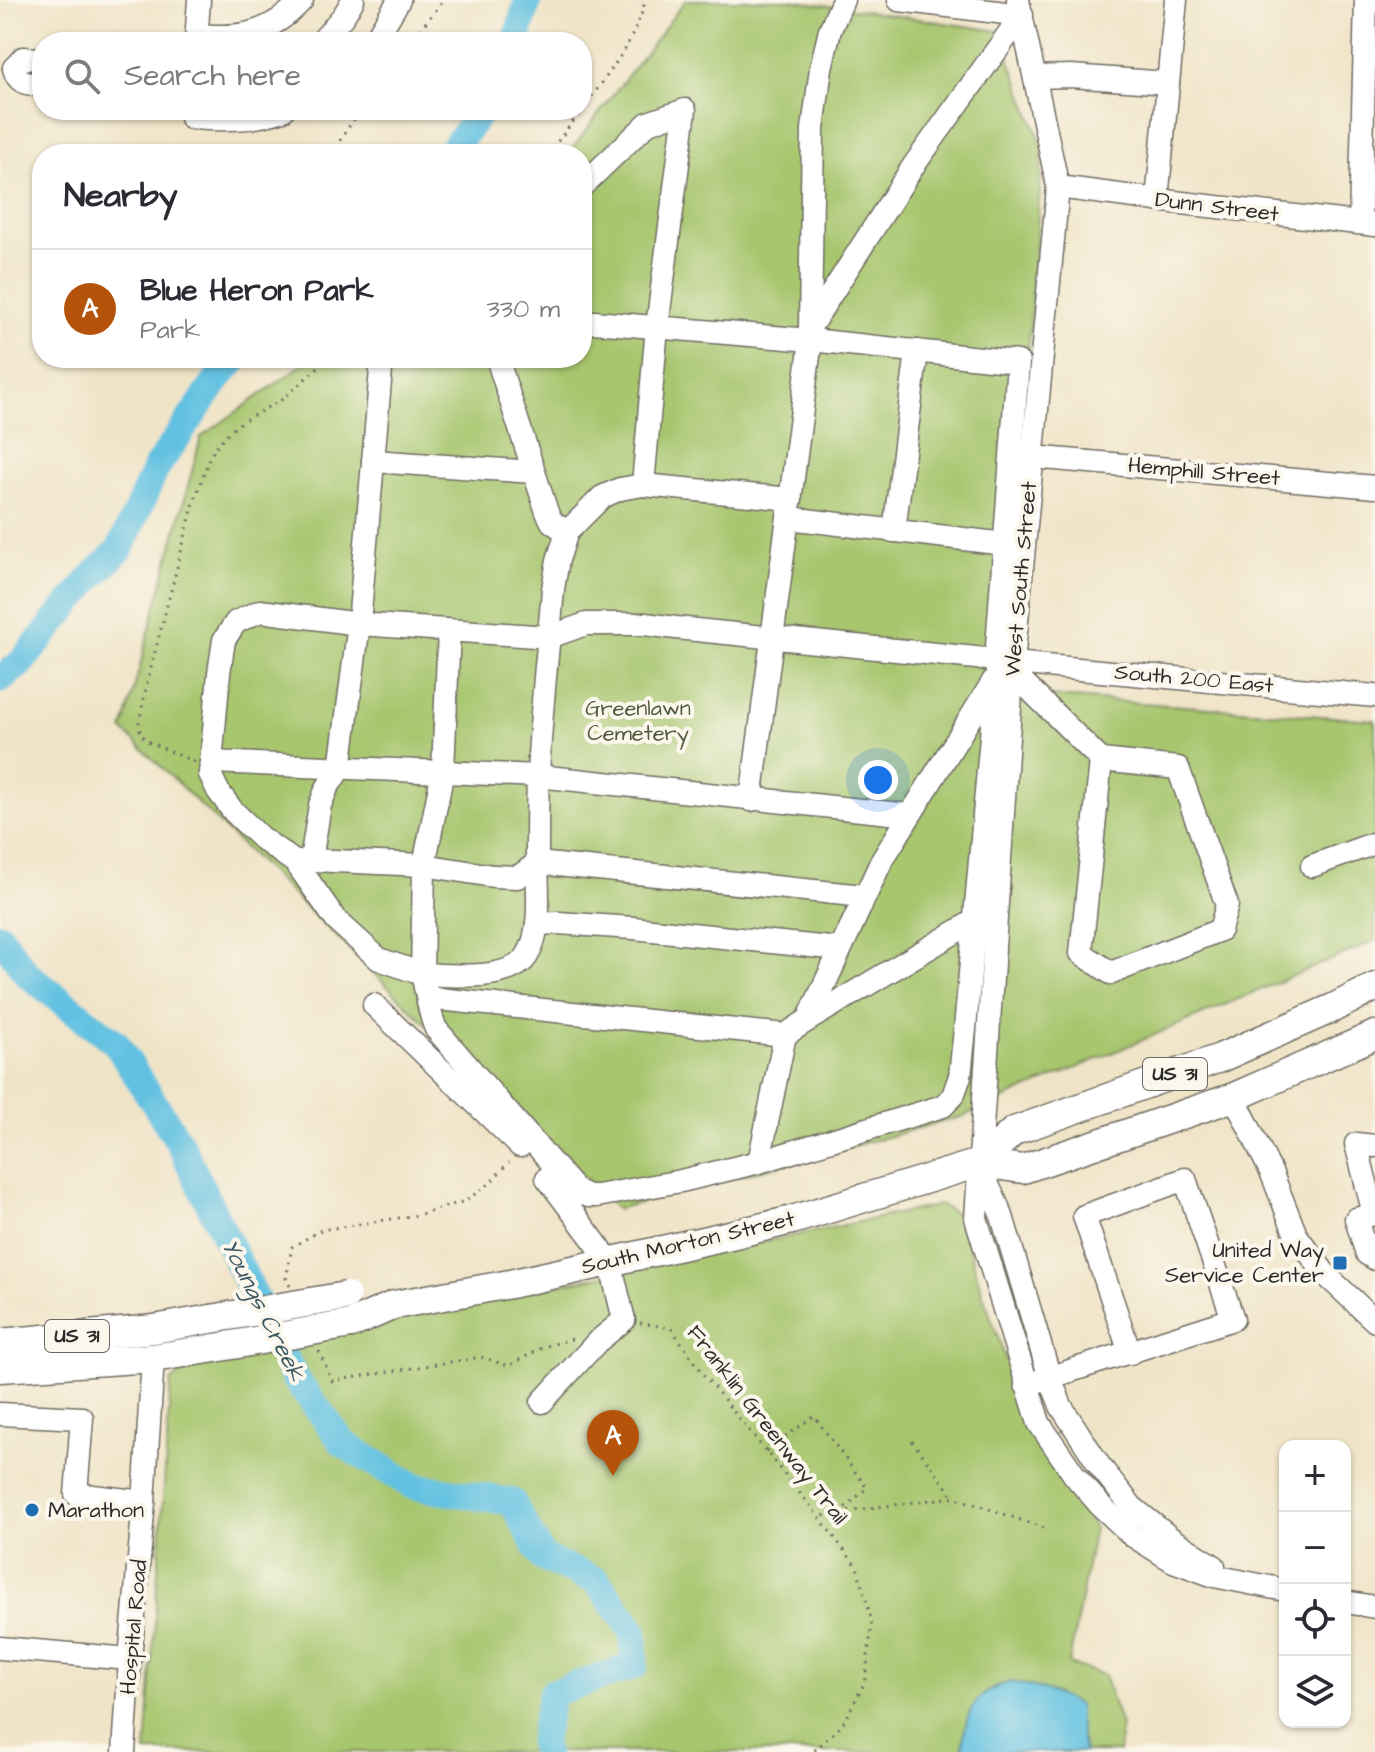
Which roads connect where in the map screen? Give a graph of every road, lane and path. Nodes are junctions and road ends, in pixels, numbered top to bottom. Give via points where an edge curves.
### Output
1 (199, 0) edge
2 (302, 0) edge
3 (353, 0) edge
4 (399, 0) edge
5 (444, 0) edge
6 (645, 0) edge
7 (843, 0) edge
8 (899, 0) edge
9 (1176, 0) edge
10 (1366, 0) edge
11 (1020, 8) edge
12 (196, 32) edge
13 (252, 32) edge
14 (330, 32) edge
15 (380, 32) edge
16 (418, 32) edge
17 (32, 58) edge
18 (7, 68) edge
19 (1035, 77) junction
20 (32, 83) edge
21 (1168, 83) junction
22 (592, 97) edge
23 (353, 120) edge
24 (574, 120) edge
25 (338, 144) edge
26 (556, 144) edge
27 (592, 176) edge
28 (1058, 187) junction
29 (1157, 200) junction
30 (1368, 224) edge
31 (592, 322) edge
32 (657, 327) junction
33 (811, 334) junction
34 (917, 351) junction
35 (318, 368) edge
36 (381, 368) edge
37 (500, 368) edge
38 (1032, 457) junction
39 (373, 461) junction
40 (534, 472) junction
41 (643, 485) junction
42 (1375, 487) edge
43 (790, 509) junction
44 (894, 531) junction
45 (567, 532) junction
46 (1005, 544) junction
47 (359, 624) junction
48 (449, 630) junction
49 (549, 637) junction
50 (773, 638) junction
51 (1004, 667) junction
52 (1375, 696) edge
53 (1101, 760) junction
54 (211, 768) junction
55 (340, 768) junction
56 (443, 771) junction
57 (538, 776) junction
58 (751, 800) junction
59 (909, 815) junction
60 (1375, 843) edge
61 (304, 861) junction
62 (537, 863) junction
63 (424, 865) junction
64 (1312, 866) dead end
65 (864, 896) junction
66 (974, 921) junction
67 (537, 924) junction
68 (840, 949) junction
69 (422, 974) junction
70 (1375, 987) edge
71 (429, 998) junction
72 (374, 1005) dead end
73 (808, 1020) junction
74 (785, 1035) junction
75 (1375, 1035) edge
76 (1234, 1097) junction
77 (1375, 1146) edge
78 (522, 1148) junction
79 (759, 1162) junction
80 (979, 1163) junction
81 (1375, 1259) edge
82 (610, 1262) junction
83 (1024, 1292) junction
84 (293, 1294) dead end
85 (1001, 1298) junction
86 (1366, 1301) edge
87 (394, 1305) junction
88 (1375, 1321) edge
89 (615, 1327) junction
90 (154, 1329) junction
91 (0, 1343) edge
92 (319, 1352) dead end
93 (1130, 1353) junction
94 (153, 1358) junction
95 (0, 1368) edge
96 (0, 1375) edge
97 (1050, 1378) junction
98 (1026, 1385) junction
99 (542, 1402) dead end
100 (0, 1414) edge
101 (912, 1441) dead end
102 (766, 1451) junction
103 (954, 1497) junction
104 (144, 1502) junction
105 (840, 1512) junction
106 (819, 1517) junction
107 (1044, 1528) dead end
108 (1243, 1582) junction
109 (1279, 1589) edge
110 (1351, 1603) edge
111 (1375, 1607) edge
112 (0, 1648) edge
113 (130, 1659) junction
114 (124, 1752) edge
115 (813, 1752) edge

1 - 12 street
2 - 13 street via 274,24
3 - 14 street
4 - 15 street
5 - 16 path
6 - 22 path via 642,14
7 - 33 street via 821,68 813,129
8 - 11 street
9 - 21 street
10 - 30 street
11 - 19 street, West South Street
11 - 33 street via 914,165
17 - 18 street
18 - 20 street
19 - 21 street
19 - 28 street, West South Street
21 - 29 street
23 - 25 path
24 - 26 path
27 - 32 street via 648,123 685,110
28 - 29 street, Dunn Street
28 - 38 street, West South Street
29 - 30 street, Dunn Street
31 - 32 street
32 - 33 street
32 - 41 street
33 - 34 street
33 - 43 street
34 - 44 street
34 - 46 street via 1018,362
35 - 54 path via 281,400 227,434 209,459 194,502 139,723 147,741
36 - 39 street
37 - 40 street
38 - 42 street, Hemphill Street
38 - 51 street, West South Street
39 - 40 street
39 - 47 street
40 - 45 street via 552,522
41 - 43 street
41 - 45 street via 602,497
43 - 44 street
43 - 50 street
44 - 46 street
45 - 49 street via 553,589
46 - 51 street
47 - 48 street
47 - 54 street via 260,611 236,622 224,640
47 - 55 street
48 - 49 street
48 - 56 street
49 - 50 street, South 200 East via 586,624 608,623
49 - 57 street
50 - 51 street, South 200 East
50 - 58 street
51 - 52 street, South 200 East
51 - 53 street
51 - 59 street
51 - 66 street
51 - 80 street, West South Street
53 - 53 street via 1081,953 1111,973 1220,930 1227,905 1178,768
54 - 55 street
54 - 61 street via 218,791 233,811 261,838
55 - 56 street
55 - 61 street via 320,805
56 - 57 street
56 - 63 street
57 - 58 street
57 - 62 street
58 - 59 street
59 - 65 street
60 - 64 street
61 - 63 street
61 - 69 street via 336,920 379,959
62 - 63 street via 518,877
62 - 65 street
62 - 67 street
63 - 69 street
65 - 68 street
66 - 73 street
66 - 79 street via 960,1076 953,1096 943,1106
67 - 68 street
67 - 69 street via 527,956 515,967 483,975
68 - 73 street
69 - 71 street
70 - 80 main road, US 31 via 1220,1058 1014,1131
71 - 74 street
71 - 79 street via 436,1029 581,1193 611,1194
72 - 78 street
73 - 74 street
74 - 79 street
75 - 76 main road, US 31
76 - 80 main road, US 31 via 1023,1169
76 - 86 street via 1296,1235 1326,1275
77 - 81 street via 1356,1144 1373,1210 1356,1219 1367,1254
78 - 82 street
78 - 84 path via 465,1201 390,1221 321,1230 292,1247 286,1279
80 - 82 main road, South Morton Street / US 31 via 792,1220
80 - 83 street via 1002,1216
80 - 85 street, West South Street via 976,1218
82 - 87 main road, South Morton Street / US 31
82 - 89 street via 624,1320
83 - 85 street
83 - 97 street
85 - 98 street, West South Street
86 - 88 street
87 - 90 main road, South Morton Street / US 31, bridge via 346,1296
87 - 94 main road, South Morton Street / US 31, bridge via 351,1324
89 - 92 path, Franklin Greenway Trail via 543,1347 509,1366 481,1357 332,1381
89 - 99 street
89 - 102 path, Franklin Greenway Trail via 636,1323 671,1328
90 - 91 main road, South Morton Street / US 31
90 - 94 main road
93 - 93 street via 1233,1319 1185,1179 1084,1216
93 - 97 street
94 - 95 main road, South Morton Street / US 31
94 - 104 street, Hospital Road
95 - 96 street
97 - 98 street
97 - 108 street via 1073,1427 1132,1507 1173,1540
98 - 108 street, West South Street via 1039,1423 1075,1476 1133,1536 1173,1561
100 - 104 street via 82,1418 76,1494
101 - 103 path
102 - 105 path via 814,1416 867,1488
102 - 106 path, Franklin Greenway Trail
103 - 105 path
103 - 107 path
104 - 113 street, Hospital Road
105 - 106 path
106 - 115 path, Franklin Greenway Trail via 857,1567 872,1622 865,1682 842,1725
108 - 109 street, West South Street
110 - 111 street
112 - 113 street
113 - 114 street, Hospital Road

